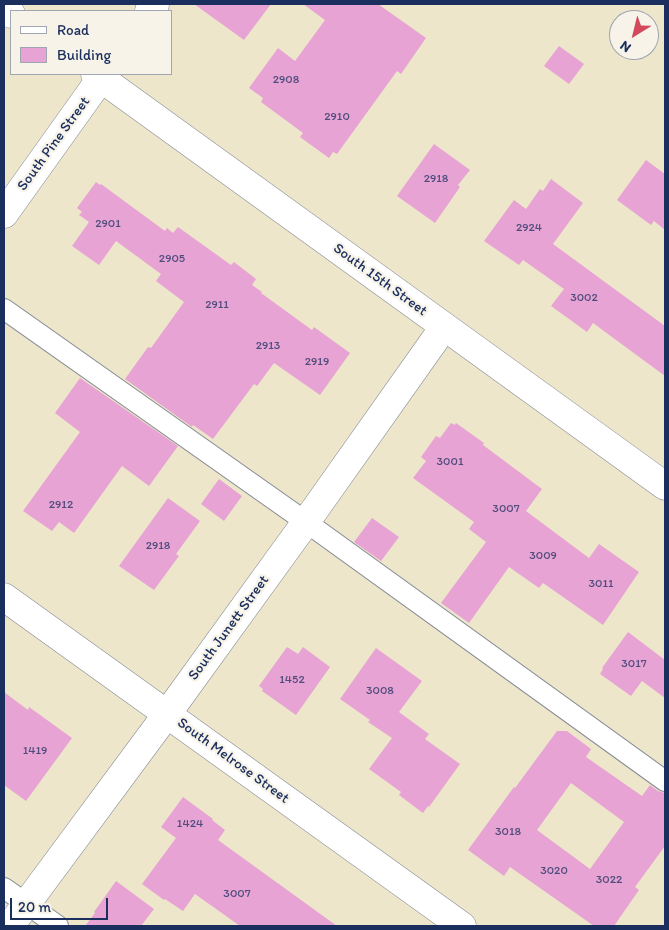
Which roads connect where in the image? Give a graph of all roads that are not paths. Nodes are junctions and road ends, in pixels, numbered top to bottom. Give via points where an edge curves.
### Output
1 (100, 75) edge
2 (4, 214) edge
3 (4, 309) edge
4 (444, 327) junction
5 (665, 486) edge
6 (306, 522) junction
7 (4, 597) edge
8 (167, 714) junction
9 (665, 781) edge
10 (4, 888) edge
11 (26, 904) junction
12 (10, 926) edge
13 (58, 926) edge
14 (462, 926) edge

1 - 2 street, South Pine Street
1 - 4 street, South 15th Street
3 - 6 lane
4 - 5 street, South 15th Street
4 - 6 street, South Junett Street
6 - 8 street, South Junett Street
6 - 9 lane
7 - 8 street, South Melrose Street
8 - 11 street, South Junett Street
8 - 14 street, South Melrose Street
10 - 11 lane
11 - 12 street, South Junett Street
11 - 13 lane

